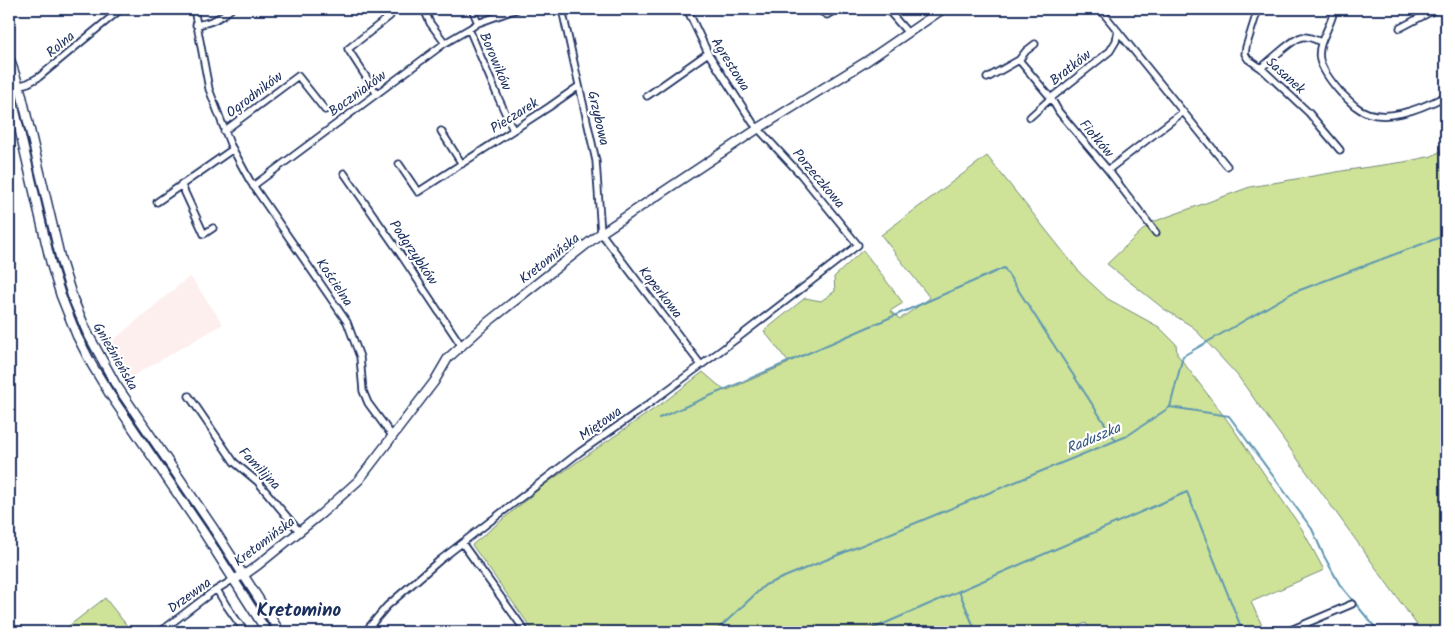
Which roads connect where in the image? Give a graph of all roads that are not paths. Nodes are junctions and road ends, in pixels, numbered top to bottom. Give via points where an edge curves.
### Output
1 (121, 9) edge
2 (194, 9) edge
3 (231, 9) edge
4 (424, 9) edge
5 (472, 9) edge
6 (518, 9) edge
7 (562, 9) edge
8 (687, 9) edge
9 (817, 9) edge
10 (837, 9) edge
11 (887, 9) edge
12 (943, 9) edge
13 (1100, 9) edge
14 (1258, 9) edge
15 (1334, 9) edge
16 (1436, 9) edge
17 (390, 16) dead end
18 (478, 23) junction
19 (196, 25) junction
20 (1400, 28) dead end
21 (469, 29) junction
22 (1118, 31) junction
23 (908, 32) junction
24 (1322, 42) junction
25 (445, 43) junction
26 (1035, 44) dead end
27 (708, 53) junction
28 (9, 57) edge
29 (1019, 60) junction
30 (1261, 68) junction
31 (987, 78) dead end
32 (19, 86) junction
33 (579, 86) junction
34 (9, 87) edge
35 (377, 94) junction
36 (647, 96) dead end
37 (1446, 96) edge
38 (1051, 98) junction
39 (325, 110) dead end
40 (1183, 112) junction
41 (1030, 117) dead end
42 (760, 128) junction
43 (513, 130) junction
44 (224, 131) junction
45 (441, 131) dead end
46 (233, 149) junction
47 (1340, 150) dead end
48 (399, 164) dead end
49 (462, 164) junction
50 (1227, 166) dead end
51 (1108, 170) junction
52 (344, 173) dead end
53 (182, 184) junction
54 (253, 186) junction
55 (157, 202) dead end
56 (214, 228) dead end
57 (601, 233) junction
58 (1156, 233) dead end
59 (858, 245) joint
60 (461, 345) junction
61 (701, 365) junction
62 (189, 396) dead end
63 (393, 437) junction
64 (299, 531) junction
65 (462, 543) junction
66 (244, 575) junction
67 (234, 579) junction
68 (217, 590) junction
69 (1352, 604) dead end
70 (160, 632) edge
71 (245, 632) edge
72 (267, 632) edge
73 (280, 632) edge
74 (366, 632) edge
75 (526, 632) edge
76 (1286, 632) edge

1 - 32 street, Rolna via 39,77
2 - 19 street, Kościelna
3 - 19 street via 210,23
4 - 25 street
5 - 18 street
6 - 18 street, Boczniaków
7 - 33 street, Grzybowa
8 - 27 street, Agrestowa
9 - 10 street via 827,15
11 - 23 street
12 - 23 main road, Kretomińska
13 - 22 street
14 - 30 street, Sasanek via 1245,54
15 - 24 street
16 - 20 street
17 - 35 street via 348,49
18 - 21 street, Boczniaków
19 - 44 street, Kościelna via 209,89
21 - 25 street, Boczniaków
21 - 43 street, Borowików
22 - 38 street, Bratków via 1110,51
22 - 40 street
23 - 42 main road, Kretomińska
24 - 30 street via 1302,37
24 - 37 street via 1320,60 1324,70 1355,107 1364,112 1398,114
25 - 35 street, Boczniaków
26 - 29 street
27 - 36 street
27 - 42 street, Agrestowa
28 - 32 main road, Gnieźnieńska
29 - 31 street
29 - 38 street, Fiołków
30 - 47 street, Sasanek via 1309,113
32 - 34 street, Rolna
32 - 66 main road, Gnieźnieńska via 59,254 86,332 104,366
33 - 43 street, Pieczarek
33 - 57 street, Grzybowa via 596,161
34 - 67 main road, Gnieźnieńska via 51,264 77,336 109,393
35 - 54 street, Boczniaków
38 - 41 street, Bratków
38 - 51 street, Fiołków
39 - 44 street, Ogrodników via 298,76
40 - 50 street
40 - 51 street
42 - 57 main road, Kretomińska
42 - 59 street, Porzeczkowa
43 - 49 street, Pieczarek
44 - 46 street, Kościelna
45 - 49 street
46 - 53 street
46 - 54 street, Kościelna
48 - 49 street, Pieczarek via 418,192
51 - 58 street, Fiołków
52 - 60 street, Podgrzybków
53 - 55 street
53 - 56 street via 204,234
54 - 63 street, Kościelna via 347,322 360,357 363,391
57 - 60 main road, Kretomińska
57 - 61 street, Koperkowa
59 - 61 street, Miętowa
60 - 63 main road, Kretomińska via 448,358
61 - 65 street, Miętowa
62 - 64 street, Familijna via 234,462 258,482
63 - 64 main road, Kretomińska via 360,479
64 - 66 main road, Kretomińska
65 - 74 street, Miętowa via 387,606
65 - 75 street
66 - 67 main road, Kretomińska
66 - 73 main road, Gnieźnieńska
67 - 68 street, Drzewna
67 - 72 main road, Gnieźnieńska
68 - 70 street, Drzewna
68 - 71 street
69 - 76 street

